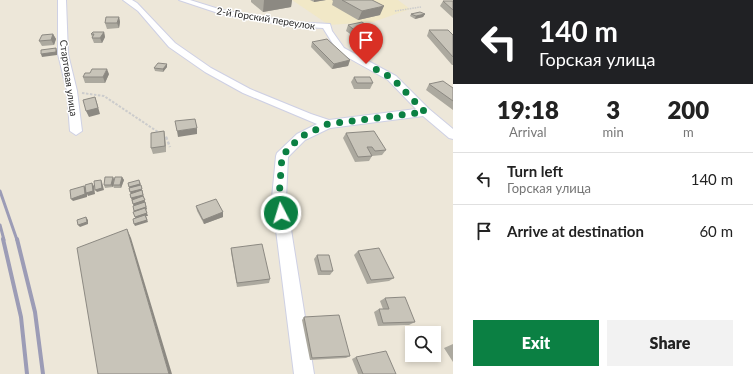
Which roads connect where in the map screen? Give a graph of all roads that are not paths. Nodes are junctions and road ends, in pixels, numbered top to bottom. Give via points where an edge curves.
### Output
1 (62, 0) edge
2 (127, 0) edge
3 (183, 0) edge
4 (425, 112) junction
5 (328, 124) junction
6 (76, 131) dead end
7 (453, 135) edge
8 (304, 374) edge

1 - 6 street, Стартовая улица via 63,54 72,91
2 - 5 street via 143,12 172,45 224,81
3 - 4 street, 2-й Горский переулок via 221,12 291,24 327,26 341,50 392,78
4 - 5 street
4 - 7 street
5 - 8 street via 300,137 282,156 279,198

